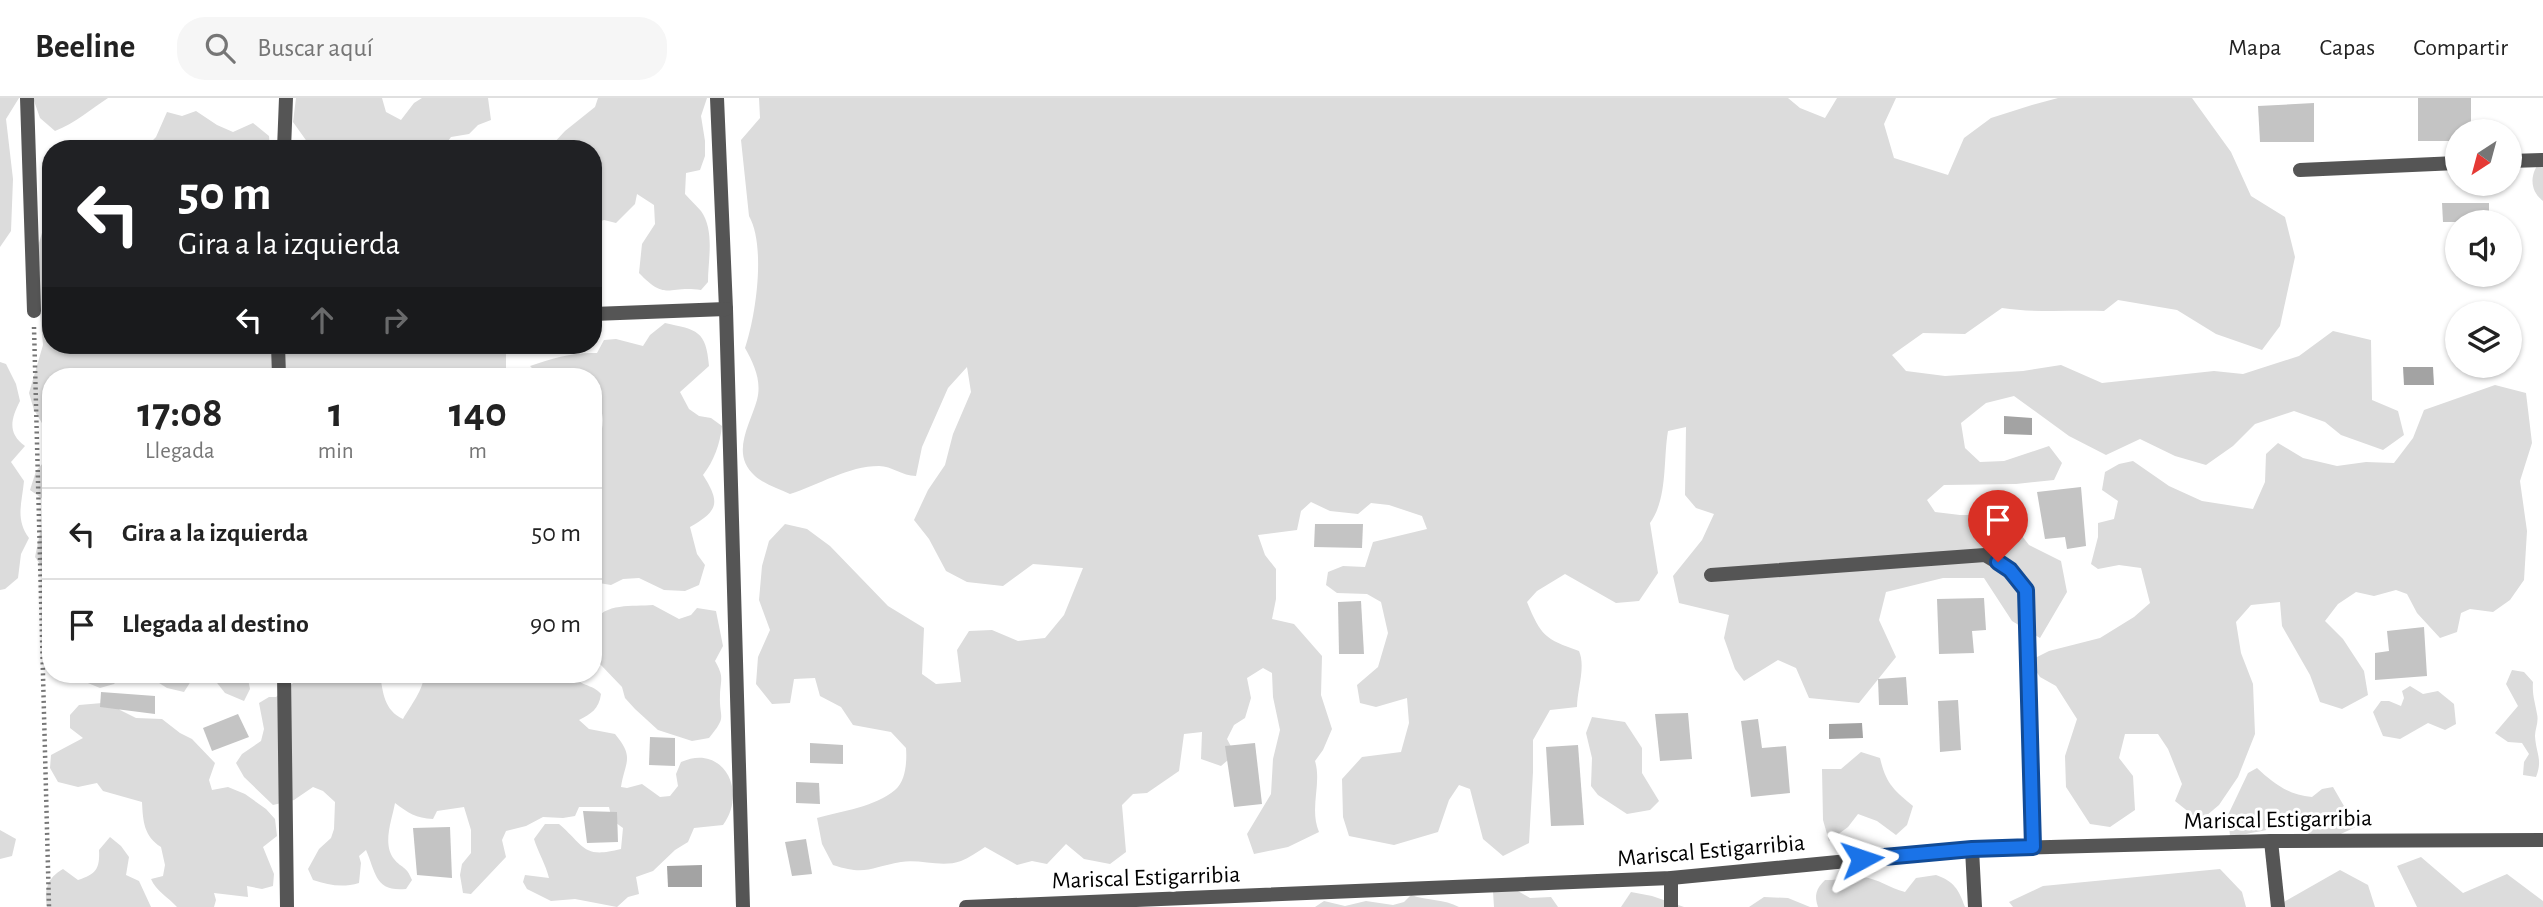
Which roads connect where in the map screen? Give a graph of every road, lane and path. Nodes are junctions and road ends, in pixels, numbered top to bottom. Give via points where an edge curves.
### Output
1 (27, 98) edge
2 (286, 98) edge
3 (717, 98) edge
4 (284, 140) edge
5 (2543, 160) edge
6 (2522, 161) edge
7 (2445, 164) edge
8 (2301, 170) dead end
9 (726, 309) junction
10 (34, 311) joint
11 (602, 314) edge
12 (1711, 575) dead end
13 (42, 629) edge
14 (43, 683) edge
15 (284, 683) edge
16 (2543, 840) edge
17 (2272, 841) junction
18 (2033, 847) junction
19 (1972, 849) junction
20 (1671, 878) junction
21 (49, 907) edge
22 (288, 907) edge
23 (743, 907) edge
24 (966, 907) edge
25 (1671, 907) edge
26 (1975, 907) edge
27 (2278, 907) edge

1 - 10 street
2 - 4 street
3 - 9 street
5 - 6 street
7 - 8 street
9 - 11 street
9 - 23 street
10 - 13 path
12 - 18 street via 1985,555 2010,570 2026,590
14 - 21 path
15 - 22 street
16 - 17 street, Mariscal Estigarribia
17 - 18 street, Mariscal Estigarribia
17 - 27 street
18 - 19 street, Mariscal Estigarribia
19 - 20 street, Mariscal Estigarribia
19 - 26 street
20 - 24 street, Mariscal Estigarribia
20 - 25 street

